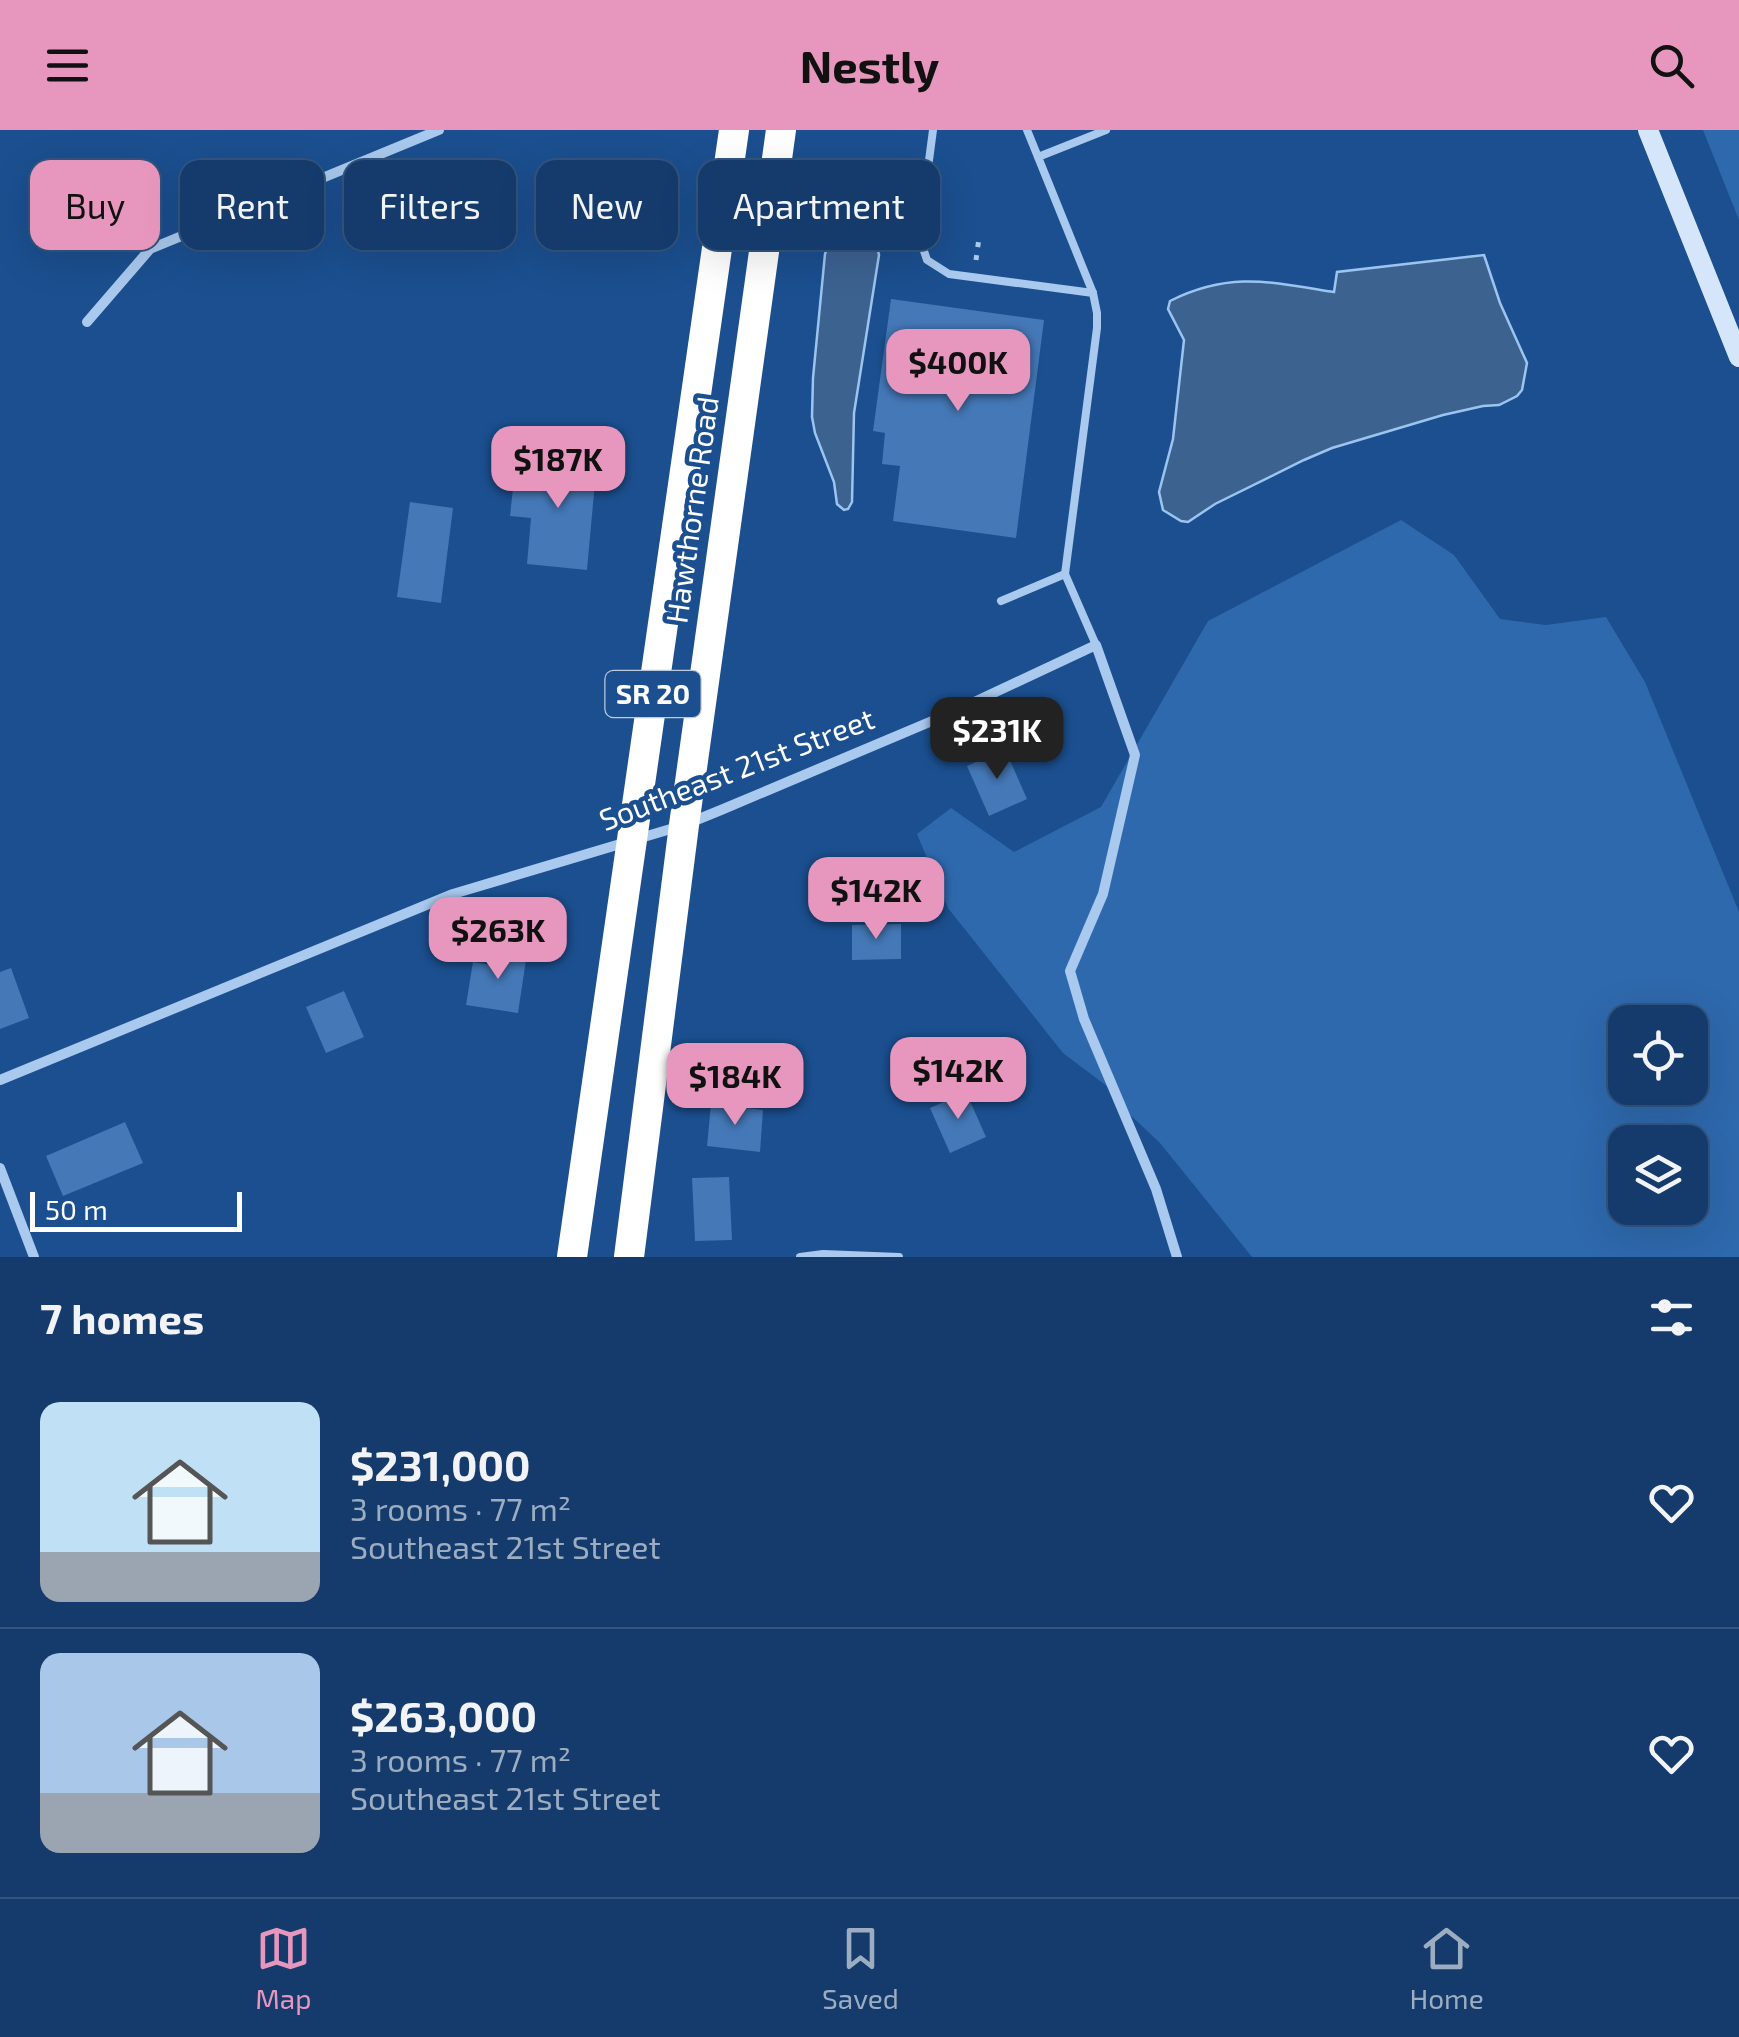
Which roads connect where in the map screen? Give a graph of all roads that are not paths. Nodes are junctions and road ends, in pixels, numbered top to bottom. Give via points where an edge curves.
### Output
1 (440, 130) edge
2 (734, 130) edge
3 (782, 130) edge
4 (933, 130) edge
5 (1027, 130) edge
6 (1106, 130) edge
7 (1648, 130) edge
8 (1038, 156) junction
9 (1093, 293) junction
10 (86, 322) dead end
11 (1739, 357) edge
12 (1065, 574) junction
13 (1001, 601) dead end
14 (1096, 646) junction
15 (684, 824) junction
16 (632, 840) junction
17 (0, 1080) edge
18 (0, 1168) edge
19 (823, 1256) edge
20 (34, 1257) edge
21 (572, 1257) edge
22 (630, 1257) edge
23 (800, 1257) edge
24 (899, 1257) edge
25 (1177, 1257) edge

1 - 10 street via 150,249
2 - 16 highway, Hawthorne Road / SR 20
3 - 15 highway, Hawthorne Road / SR 20
4 - 9 lane via 919,236 927,260 949,274
5 - 8 lane
6 - 8 lane
7 - 11 street
8 - 9 lane
9 - 12 lane via 1097,328
12 - 13 lane
12 - 14 lane
14 - 15 street, Southeast 21st Street
14 - 25 street via 1136,756 1103,894 1070,971
15 - 16 street, Southeast 21st Street
15 - 22 highway, Hawthorne Road / SR 20
16 - 17 street, Southeast 21st Street via 453,894
16 - 21 highway, Hawthorne Road / SR 20
18 - 20 street
19 - 23 lane
19 - 24 lane

